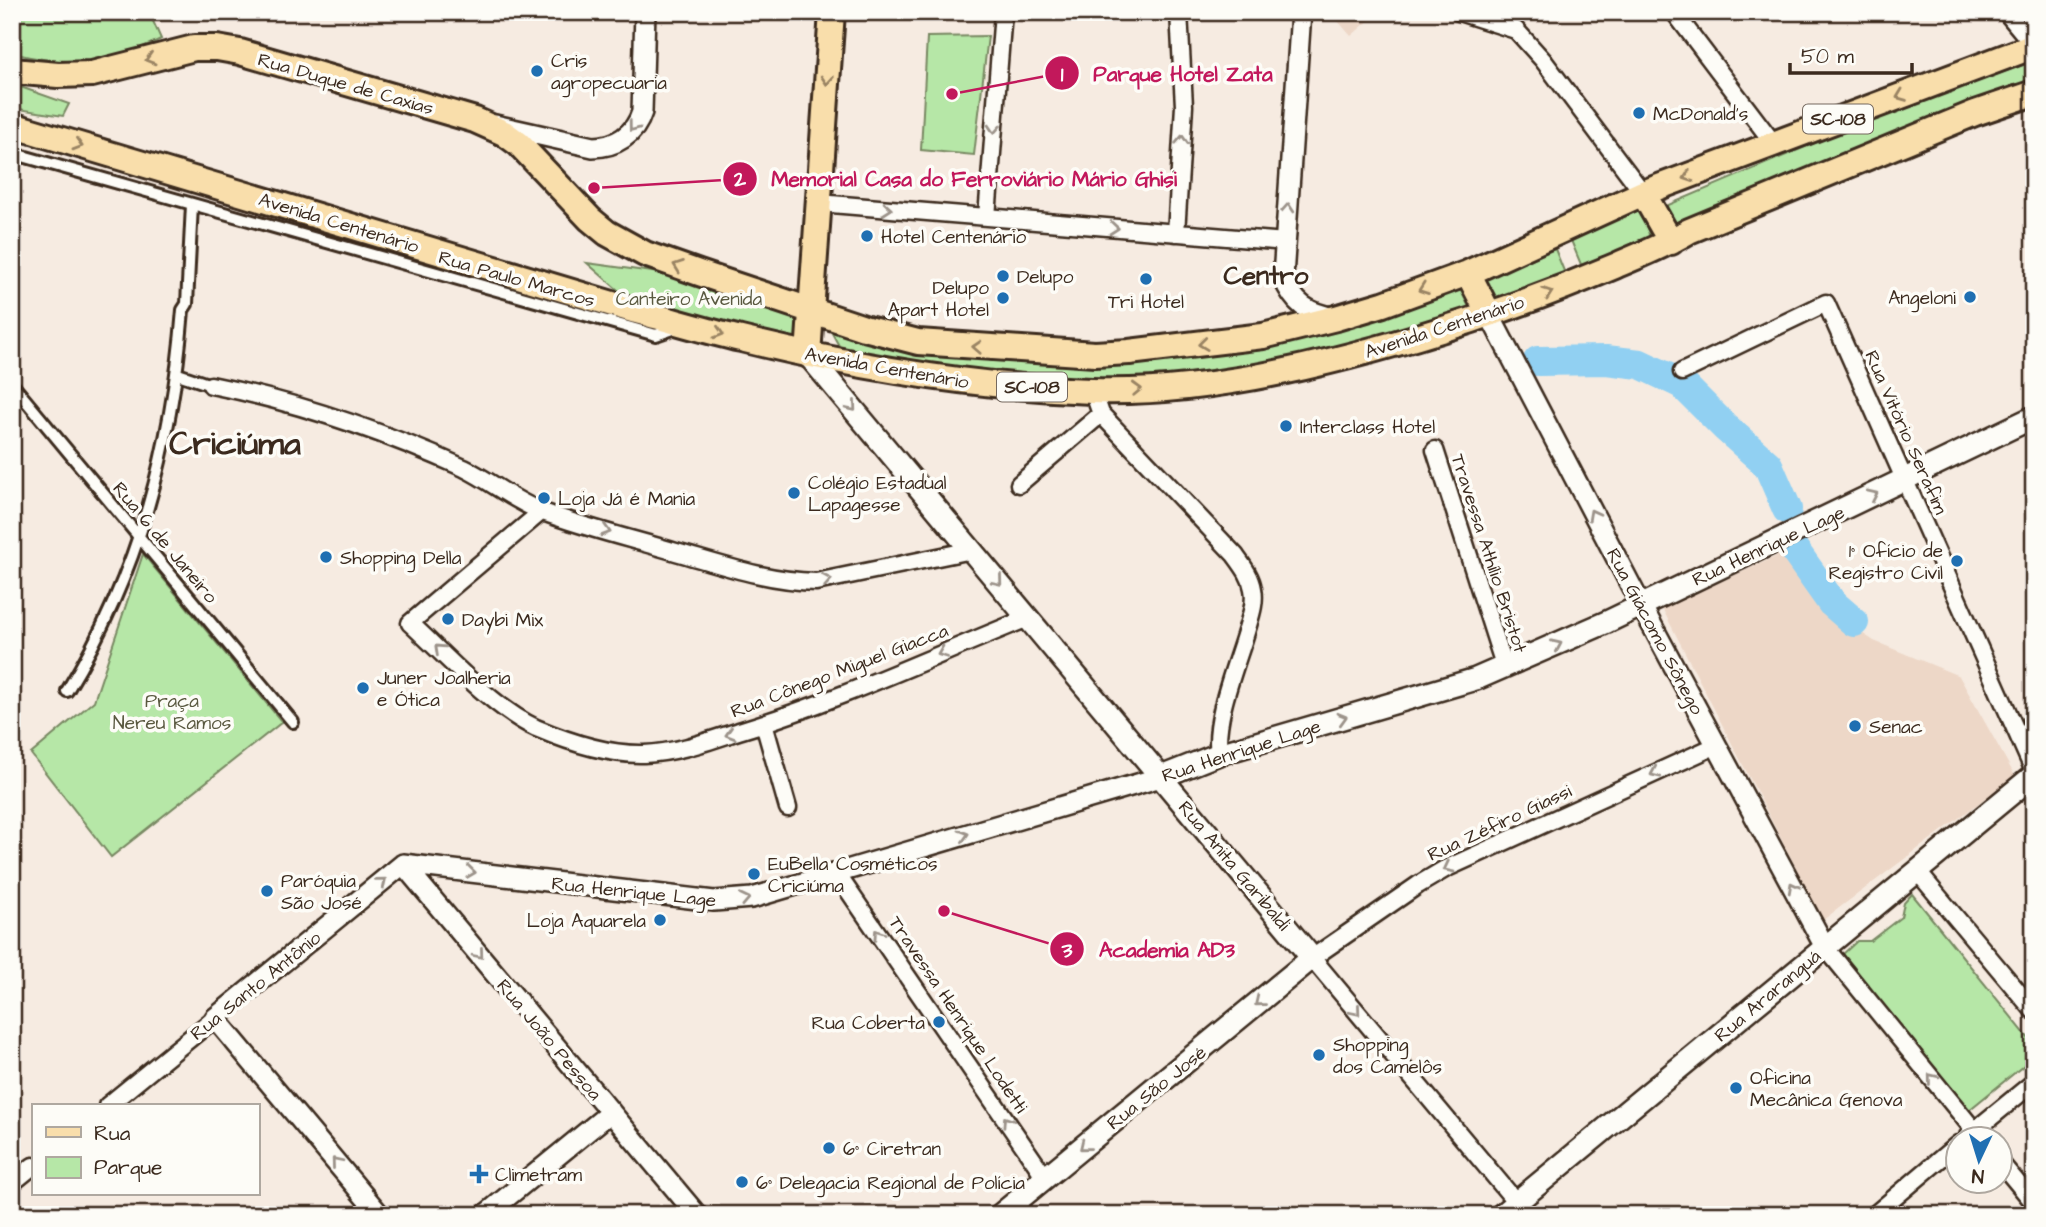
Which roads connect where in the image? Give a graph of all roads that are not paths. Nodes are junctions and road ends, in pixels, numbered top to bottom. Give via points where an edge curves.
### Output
1 (645, 12) edge
2 (832, 12) edge
3 (1003, 12) edge
4 (1179, 12) edge
5 (1301, 12) edge
6 (1459, 12) edge
7 (1674, 12) edge
8 (2006, 12) edge
9 (2034, 46) edge
10 (12, 71) edge
11 (2034, 93) edge
12 (475, 120) junction
13 (12, 125) edge
14 (1774, 144) junction
15 (12, 153) edge
16 (1643, 193) junction
17 (819, 204) junction
18 (192, 205) junction
19 (987, 217) junction
20 (1176, 233) junction
21 (1286, 242) junction
22 (1671, 242) junction
23 (1468, 273) junction
24 (812, 311) junction
25 (1489, 314) junction
26 (1336, 318) junction
27 (689, 324) junction
28 (808, 355) junction
29 (1682, 373) dead end
30 (178, 374) junction
31 (12, 384) edge
32 (211, 385) joint
33 (1097, 402) junction
34 (2034, 417) edge
35 (1435, 450) dead end
36 (1905, 480) junction
37 (1020, 484) dead end
38 (541, 512) junction
39 (139, 536) junction
40 (972, 550) junction
41 (1641, 605) junction
42 (1028, 618) junction
43 (1505, 668) junction
44 (68, 691) dead end
45 (293, 722) dead end
46 (764, 724) junction
47 (1717, 745) junction
48 (1219, 754) junction
49 (2034, 773) edge
50 (1161, 777) junction
51 (788, 808) dead end
52 (403, 864) junction
53 (1917, 871) junction
54 (837, 874) junction
55 (1825, 947) junction
56 (1312, 958) junction
57 (2034, 1011) edge
58 (215, 1018) junction
59 (2034, 1083) edge
60 (109, 1104) edge
61 (611, 1112) junction
62 (1965, 1126) edge
63 (1986, 1126) edge
64 (1944, 1156) edge
65 (32, 1167) edge
66 (1045, 1177) junction
67 (2014, 1179) edge
68 (12, 1183) edge
69 (2034, 1203) edge
70 (1514, 1211) edge
71 (380, 1215) edge
72 (485, 1215) edge
73 (697, 1215) edge
74 (1000, 1215) edge
75 (1874, 1215) edge

1 -> 12 street via 642,112 624,137 606,147 593,147
2 -> 17 main road
3 -> 19 street
20 -> 4 street via 1184,106
21 -> 5 street
6 - 16 street via 1516,30
7 - 14 street
8 - 9 street
9 -> 14 main road, Avenida Centenário / SC-108
12 -> 10 main road, Rua Duque de Caxias via 217,48 194,48 92,74
11 - 22 main road, Avenida Centenário / SC-108 via 1726,215
24 -> 12 main road, Avenida Centenário via 623,243 590,219 519,144
13 -> 27 main road, Avenida Centenário / SC-108
14 -> 16 main road, Avenida Centenário / SC-108
15 - 18 street, Rua Paulo Marcos
16 - 22 main road
16 - 23 main road, Avenida Centenário
17 -> 19 street
17 - 24 main road
18 - 27 street, Rua Paulo Marcos via 656,335
18 - 30 street
19 -> 20 street
20 - 21 street
21 - 26 street via 1283,277 1290,294 1318,315
25 -> 22 main road, Avenida Centenário / SC-108
23 - 25 main road
23 -> 26 main road, Avenida Centenário
26 -> 24 main road, Avenida Centenário via 1264,336 1095,354 918,342
24 - 28 main road
33 -> 25 main road, Avenida Centenário / SC-108 via 1280,371 1401,343
41 -> 25 street, Rua Giácomo Sônego
27 -> 28 main road, Avenida Centenário / SC-108
28 - 33 main road, Avenida Centenário / SC-108
28 -> 40 main road, Rua Anita Garibaldi
29 - 36 street, Rua Vitório Serafim via 1826,303
30 - 32 street
30 - 39 street via 163,455
31 - 39 street, Rua 6 de Janeiro
32 - 38 street via 294,404 404,443 466,469
33 - 37 street
33 - 48 street via 1235,555 1253,586 1249,621 1218,728
34 - 36 main road, Rua Henrique Lage
35 - 43 street, Travessa Athílio Bristot
41 -> 36 main road, Rua Henrique Lage
36 - 49 street, Rua Vitório Serafim
38 -> 40 street via 748,573 797,582 836,579
46 -> 38 street, Rua Cônego Miguel Giacca via 666,752 642,754 585,745 534,727 516,715 410,623
39 - 44 street via 94,647
39 - 45 street, Rua 6 de Janeiro
40 -> 42 main road, Rua Anita Garibaldi
43 -> 41 main road, Rua Henrique Lage
41 - 47 street, Rua Giácomo Sônego
42 -> 46 street, Rua Cônego Miguel Giacca
42 - 50 main road, Rua Anita Garibaldi
48 -> 43 main road, Rua Henrique Lage
46 - 51 street
55 -> 47 street, Rua Giácomo Sônego
47 -> 56 street, Rua Zéfiro Giassi via 1445,869
48 - 50 main road, Rua Henrique Lage
49 - 53 main road, Rua Araranguá
54 -> 50 street, Rua Henrique Lage
50 - 56 main road, Rua Anita Garibaldi
52 -> 54 street, Rua Henrique Lage via 715,901 752,898
58 -> 52 street, Rua Santo Antônio
52 -> 61 street, Rua João Pessoa
53 - 55 main road, Rua Araranguá
53 - 57 street
66 -> 54 street, Travessa Henrique Lodetti
62 -> 55 street
55 - 70 main road, Rua Araranguá
56 -> 66 main road, Rua São José
56 -> 70 street, Rua Anita Garibaldi
58 - 60 street, Rua Santo Antônio
71 -> 58 street
59 - 63 street
61 - 72 street
61 - 73 street, Rua João Pessoa
64 - 75 street
65 - 68 street
66 - 74 main road, Rua São José
67 - 69 street

